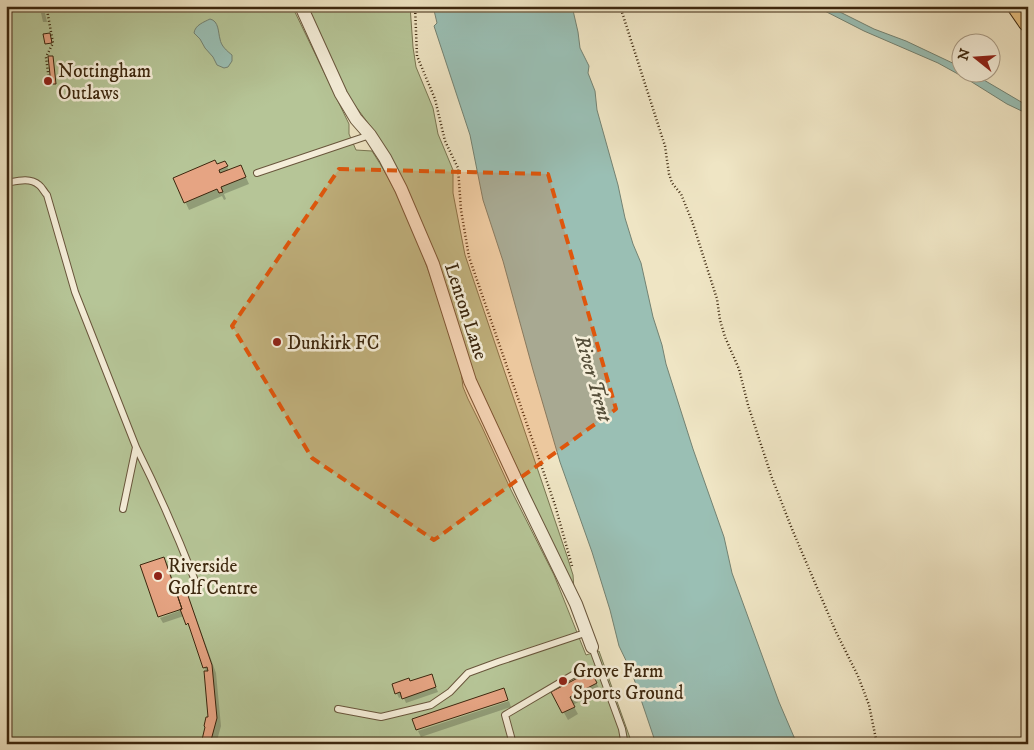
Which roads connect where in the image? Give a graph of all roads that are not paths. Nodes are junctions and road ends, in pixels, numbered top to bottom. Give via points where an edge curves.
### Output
1 (301, 6) edge
2 (1017, 6) edge
3 (1028, 22) edge
4 (370, 135) junction
5 (257, 173) dead end
6 (6, 183) edge
7 (136, 447) junction
8 (123, 509) dead end
9 (194, 578) dead end
10 (588, 632) junction
11 (592, 647) joint
12 (583, 669) dead end
13 (338, 709) dead end
14 (513, 744) edge
15 (624, 744) edge

1 - 4 street, Lenton Lane via 341,94
2 - 3 main road
4 - 5 lane
4 - 10 street, Lenton Lane via 401,189 433,264 470,381
6 - 7 lane via 32,180 47,195 75,292
7 - 8 lane
7 - 9 lane
10 - 11 street, Lenton Lane
10 - 13 lane via 468,674 431,705 381,717
11 - 15 lane
12 - 14 lane via 505,715

